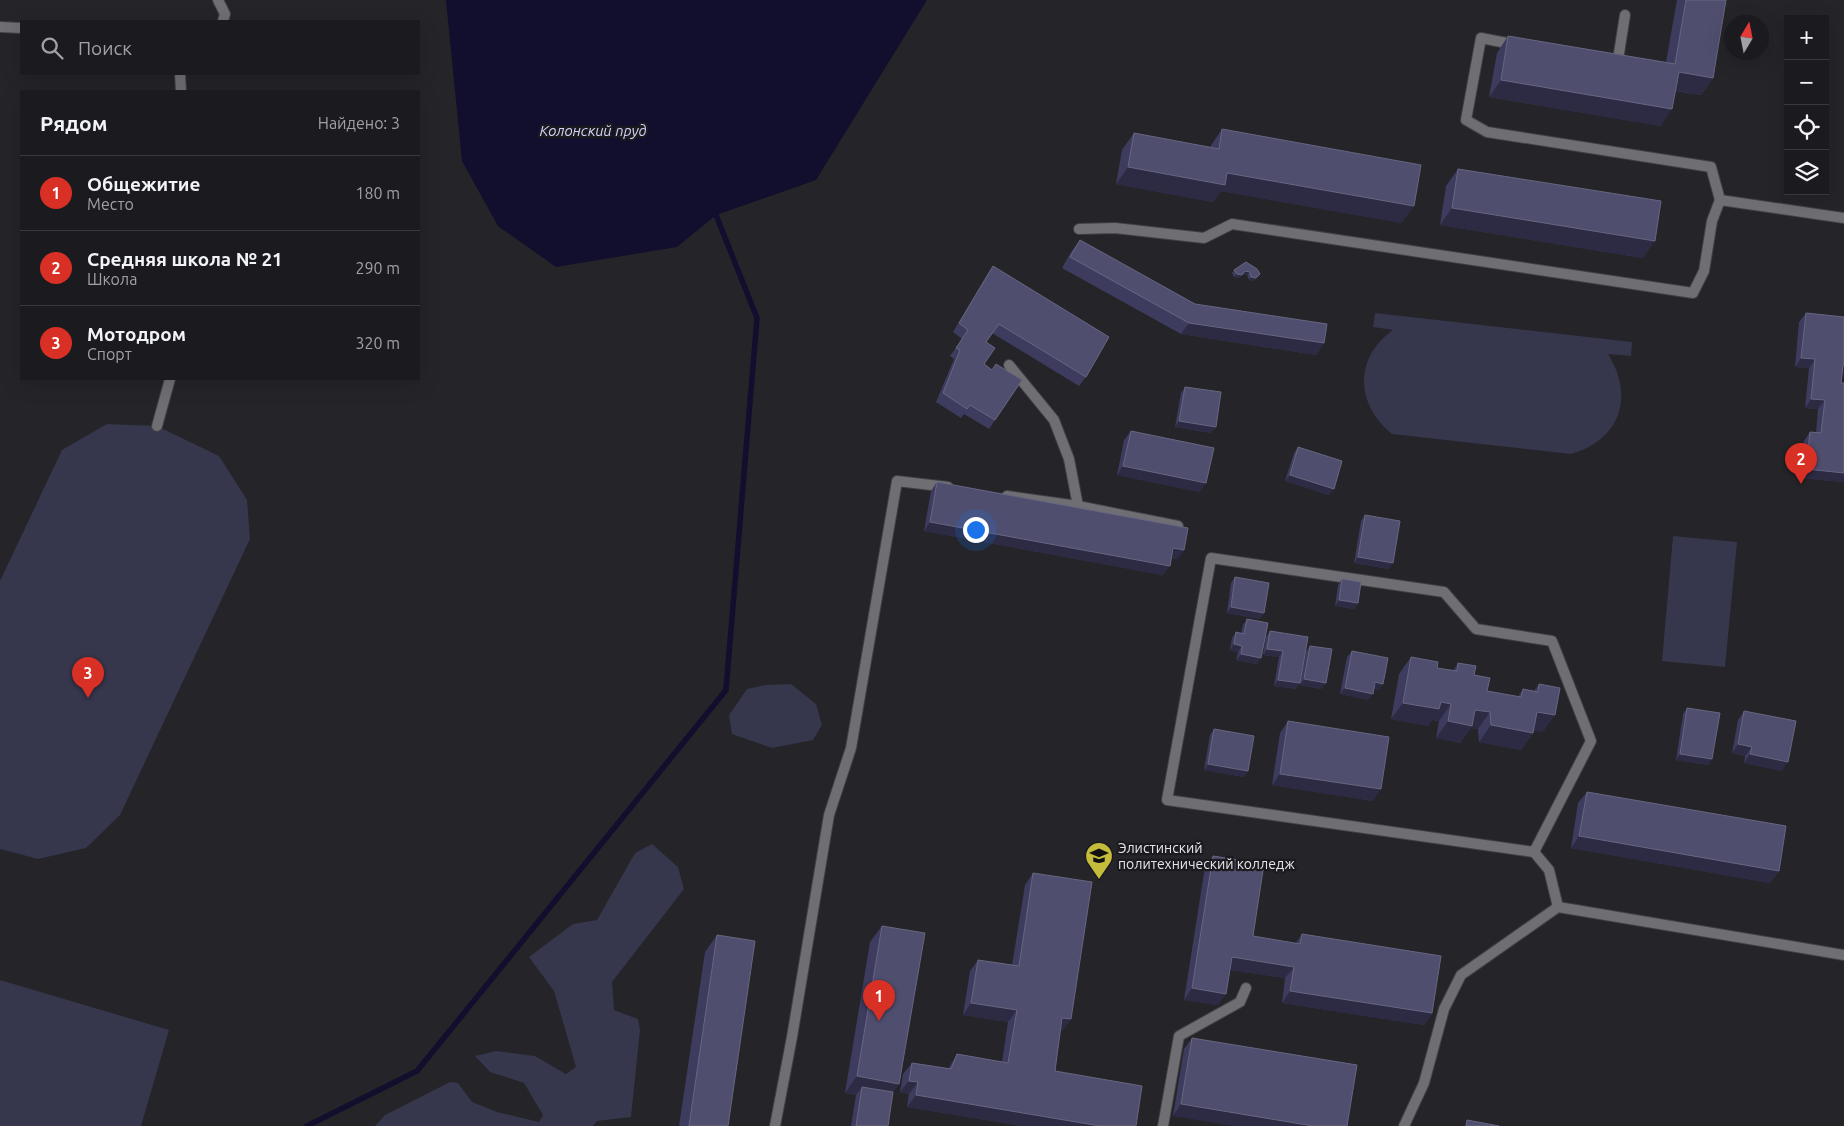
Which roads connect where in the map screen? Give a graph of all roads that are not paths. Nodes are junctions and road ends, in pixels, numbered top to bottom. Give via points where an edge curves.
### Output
1 (218, 0) edge
2 (1625, 15) dead end
3 (223, 20) edge
4 (0, 27) edge
5 (20, 28) edge
6 (1530, 48) edge
7 (1607, 64) edge
8 (180, 75) edge
9 (181, 90) edge
10 (1720, 200) junction
11 (1844, 218) edge
12 (1079, 229) dead end
13 (1009, 365) dead end
14 (170, 380) edge
15 (157, 426) dead end
16 (963, 489) edge
17 (991, 493) edge
18 (1078, 506) junction
19 (1178, 526) edge
20 (1534, 852) junction
21 (1558, 907) junction
22 (1844, 955) edge
23 (1246, 988) dead end
24 (775, 1126) edge
25 (1163, 1126) edge
26 (1404, 1126) edge

1 - 3 lane via 225,14
2 - 7 lane via 1617,66
4 - 5 lane
6 - 10 lane via 1481,38 1466,120 1487,132 1711,167
8 - 9 lane
10 - 11 lane
10 - 12 lane via 1712,221 1704,271 1693,293 1232,224 1204,238 1115,228
13 - 18 lane via 1054,420 1069,459
14 - 15 lane
16 - 24 lane via 897,482 851,748 829,815
17 - 18 lane
18 - 19 lane
20 - 20 lane via 1167,800 1211,558 1444,592 1476,629 1552,641 1591,741
20 - 21 lane via 1549,870
21 - 22 lane
21 - 26 lane via 1461,975 1444,1009 1424,1083
23 - 25 lane via 1240,1002 1179,1036

